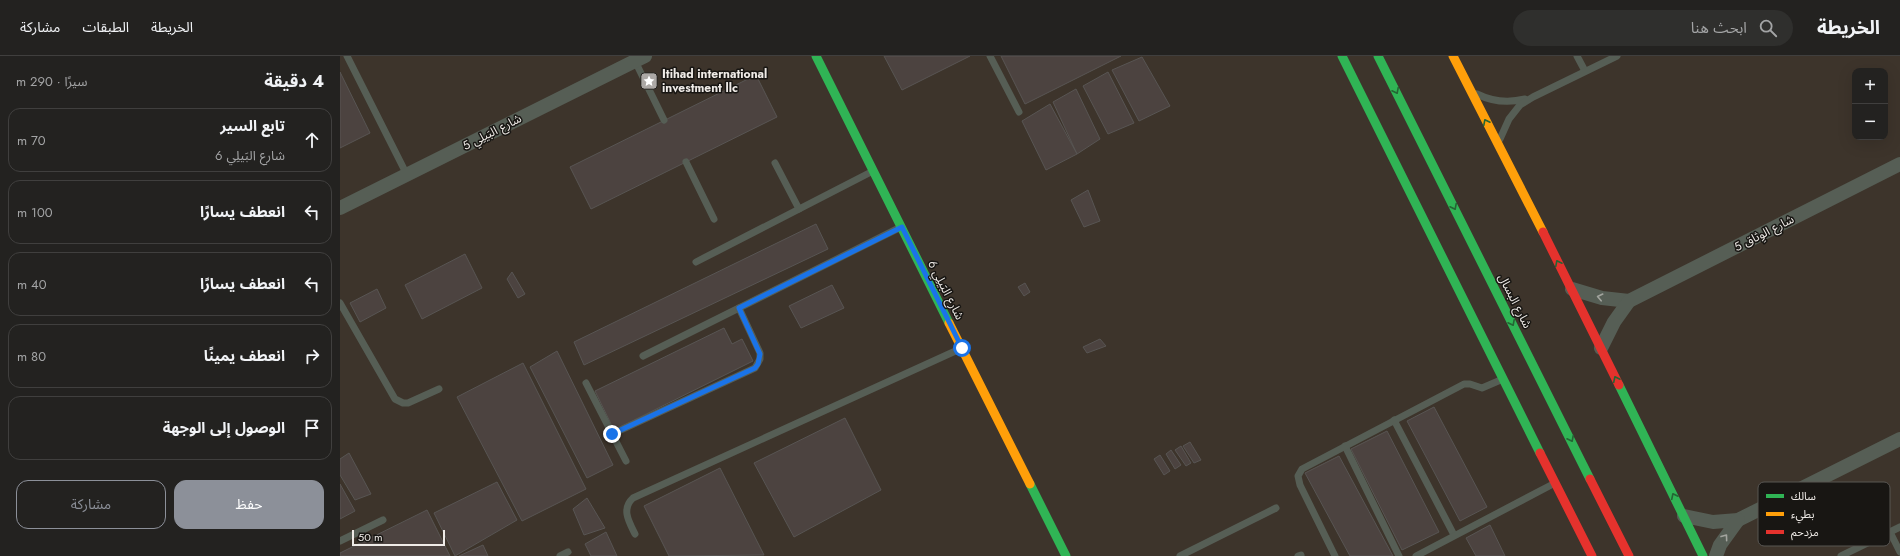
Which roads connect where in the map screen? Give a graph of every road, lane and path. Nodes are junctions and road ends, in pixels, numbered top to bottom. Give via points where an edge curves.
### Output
1 (347, 56) edge
2 (816, 56) edge
3 (990, 56) edge
4 (1342, 56) edge
5 (1378, 56) edge
6 (1453, 56) edge
7 (1577, 56) edge
8 (1617, 56) edge
9 (640, 59) edge
10 (1585, 71) junction
11 (1470, 90) junction
12 (1533, 97) junction
13 (1019, 112) dead end
14 (664, 120) dead end
15 (1498, 145) junction
16 (686, 162) dead end
17 (775, 163) dead end
18 (1900, 164) edge
19 (873, 171) junction
20 (407, 175) junction
21 (340, 208) edge
22 (799, 209) junction
23 (714, 219) dead end
24 (902, 227) junction
25 (696, 262) dead end
26 (1572, 289) junction
27 (1628, 301) junction
28 (340, 303) edge
29 (739, 308) junction
30 (962, 348) junction
31 (1601, 348) junction
32 (643, 356) dead end
33 (1503, 379) junction
34 (586, 383) dead end
35 (439, 389) dead end
36 (1394, 420) junction
37 (612, 434) junction
38 (1900, 439) edge
39 (1345, 446) junction
40 (626, 461) dead end
41 (1555, 482) junction
42 (1814, 482) edge
43 (1276, 508) dead end
44 (1758, 510) edge
45 (1684, 516) junction
46 (383, 520) dead end
47 (1738, 520) junction
48 (1900, 527) edge
49 (1890, 532) joint
50 (635, 534) dead end
51 (1454, 535) junction
52 (340, 541) edge
53 (1861, 546) edge
54 (568, 552) dead end
55 (1900, 552) edge
56 (560, 556) edge
57 (1066, 556) edge
58 (1180, 556) edge
59 (1335, 556) edge
60 (1399, 556) edge
61 (1416, 556) edge
62 (1592, 556) edge
63 (1629, 556) edge
64 (1703, 556) edge
65 (1716, 556) edge
66 (1841, 556) edge

1 - 20 lane
2 - 19 street, شارع البَيلِي 6
3 - 13 lane
4 - 33 street
5 -> 63 street, شارع البسال
6 - 11 street
7 - 10 lane
8 - 10 lane
9 - 14 lane
9 - 20 street, شارع البَيلِي 5
10 - 12 lane
11 - 12 lane via 1488,99 1502,101
15 -> 11 street
12 - 15 lane via 1520,105 1512,115 1504,127
26 -> 15 street
16 - 23 lane
17 - 22 lane
18 - 27 street, شارع الوِثاق 5
19 - 22 lane
19 - 24 street, شارع البَيلِي 6
20 - 21 street, شارع البَيلِي 5
22 - 25 lane
24 - 29 lane
24 - 30 street, شارع البَيلِي 6
27 -> 26 street via 1602,298
26 - 31 street
27 - 31 street, شارع الوِثاق 5
28 - 35 lane via 395,399 408,403
29 - 32 lane
29 - 37 lane via 760,354 755,368
30 - 50 lane via 637,496 630,501 627,509
30 - 57 street, شارع البَيلِي 6
45 -> 31 street
33 - 36 lane via 1482,388 1464,384
33 - 41 street
34 - 37 lane
36 - 39 lane
36 - 51 lane
37 - 40 lane
38 - 42 street
39 - 59 lane via 1306,466 1298,476
39 - 60 lane
41 - 51 lane
41 - 62 street
43 - 58 lane
44 - 47 street
45 - 47 street via 1713,522
45 - 64 street
46 - 52 lane
65 -> 47 street via 1720,545
48 - 49 lane
49 - 55 lane
51 - 61 lane
53 - 66 lane
54 - 56 lane

